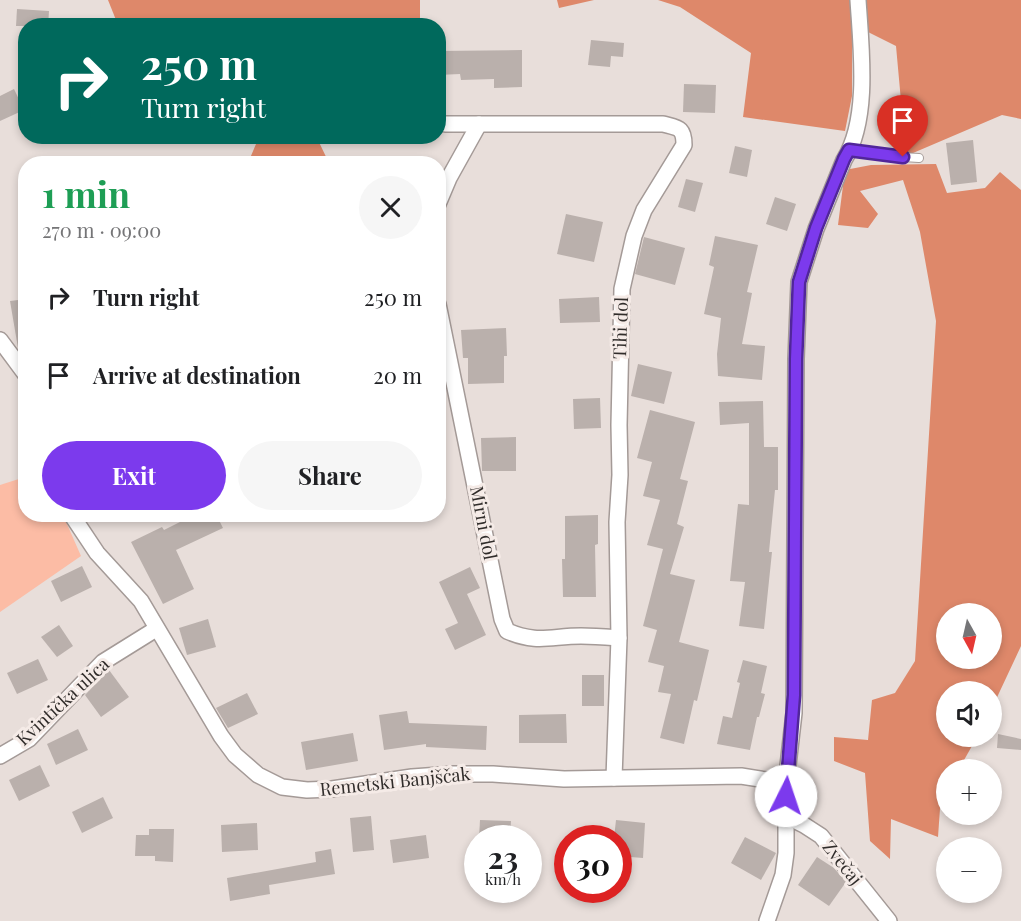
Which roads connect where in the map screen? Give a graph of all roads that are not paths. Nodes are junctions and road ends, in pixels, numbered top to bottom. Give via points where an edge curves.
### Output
1 (858, 0) edge
2 (446, 124) edge
3 (479, 124) junction
4 (849, 150) junction
5 (919, 158) dead end
6 (446, 185) edge
7 (0, 340) edge
8 (446, 343) edge
9 (18, 364) edge
10 (76, 522) edge
11 (156, 629) junction
12 (619, 638) junction
13 (0, 756) edge
14 (614, 778) junction
15 (786, 783) junction
16 (786, 816) junction
17 (767, 921) edge
18 (889, 921) edge

1 - 4 street via 860,99
2 - 3 street, Tihi dol
3 - 6 street
3 - 12 street, Tihi dol via 663,124 679,128 684,135 684,145 644,210 622,289
4 - 5 lane
4 - 15 street via 816,228 799,282 794,695
7 - 9 street
8 - 12 street, Mirni dol via 507,631 524,638
10 - 11 street, Remetski Banjščak via 97,553 141,601
11 - 13 street, Kvintička ulica via 103,662 29,739
11 - 14 street, Remetski Banjščak via 235,754 258,775 282,787 332,789 454,774
12 - 14 street, Tihi dol
14 - 15 street, Remetski Banjščak via 741,776
15 - 16 street
16 - 17 street via 783,875
16 - 18 street, Zvečaj via 821,836

